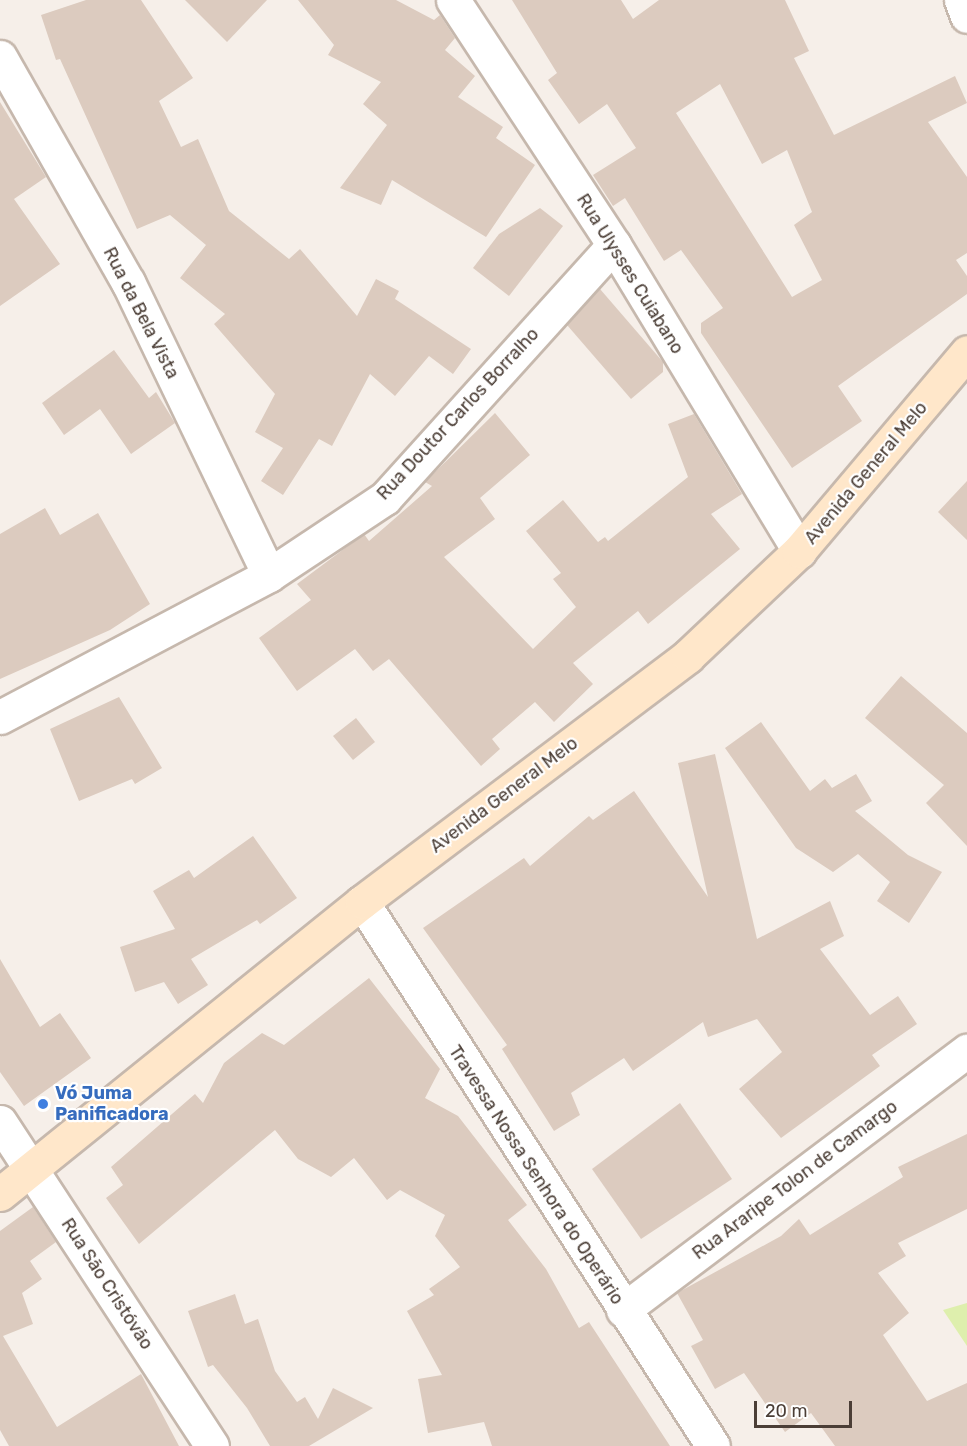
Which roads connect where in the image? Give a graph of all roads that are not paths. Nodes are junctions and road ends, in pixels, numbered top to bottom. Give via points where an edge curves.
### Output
1 (453, 0) edge
2 (961, 0) edge
3 (967, 15) edge
4 (0, 57) edge
5 (614, 245) junction
6 (967, 352) edge
7 (799, 552) junction
8 (269, 575) junction
9 (0, 717) edge
10 (362, 902) junction
11 (967, 1051) edge
12 (0, 1122) edge
13 (32, 1170) junction
14 (0, 1194) edge
15 (623, 1310) junction
16 (212, 1446) edge
17 (713, 1446) edge

1 - 5 street, Rua Ulysses Cuiabano
2 - 3 street
4 - 8 street, Rua da Bela Vista via 128,282
5 - 7 street, Rua Ulysses Cuiabano
5 - 8 street, Rua Doutor Carlos Borralho via 385,498
6 - 7 main road, Avenida General Melo
7 - 10 main road, Avenida General Melo via 688,656
8 - 9 street, Rua Doutor Carlos Borralho
10 - 13 main road, Avenida General Melo
10 - 15 street, Travessa Nossa Senhora do Operário
11 - 15 street, Rua Araripe Tolon de Camargo
12 - 13 street, Rua São Cristóvão
13 - 14 main road, Avenida General Melo
13 - 16 street, Rua São Cristóvão
15 - 17 street, Travessa Nossa Senhora do Operário

